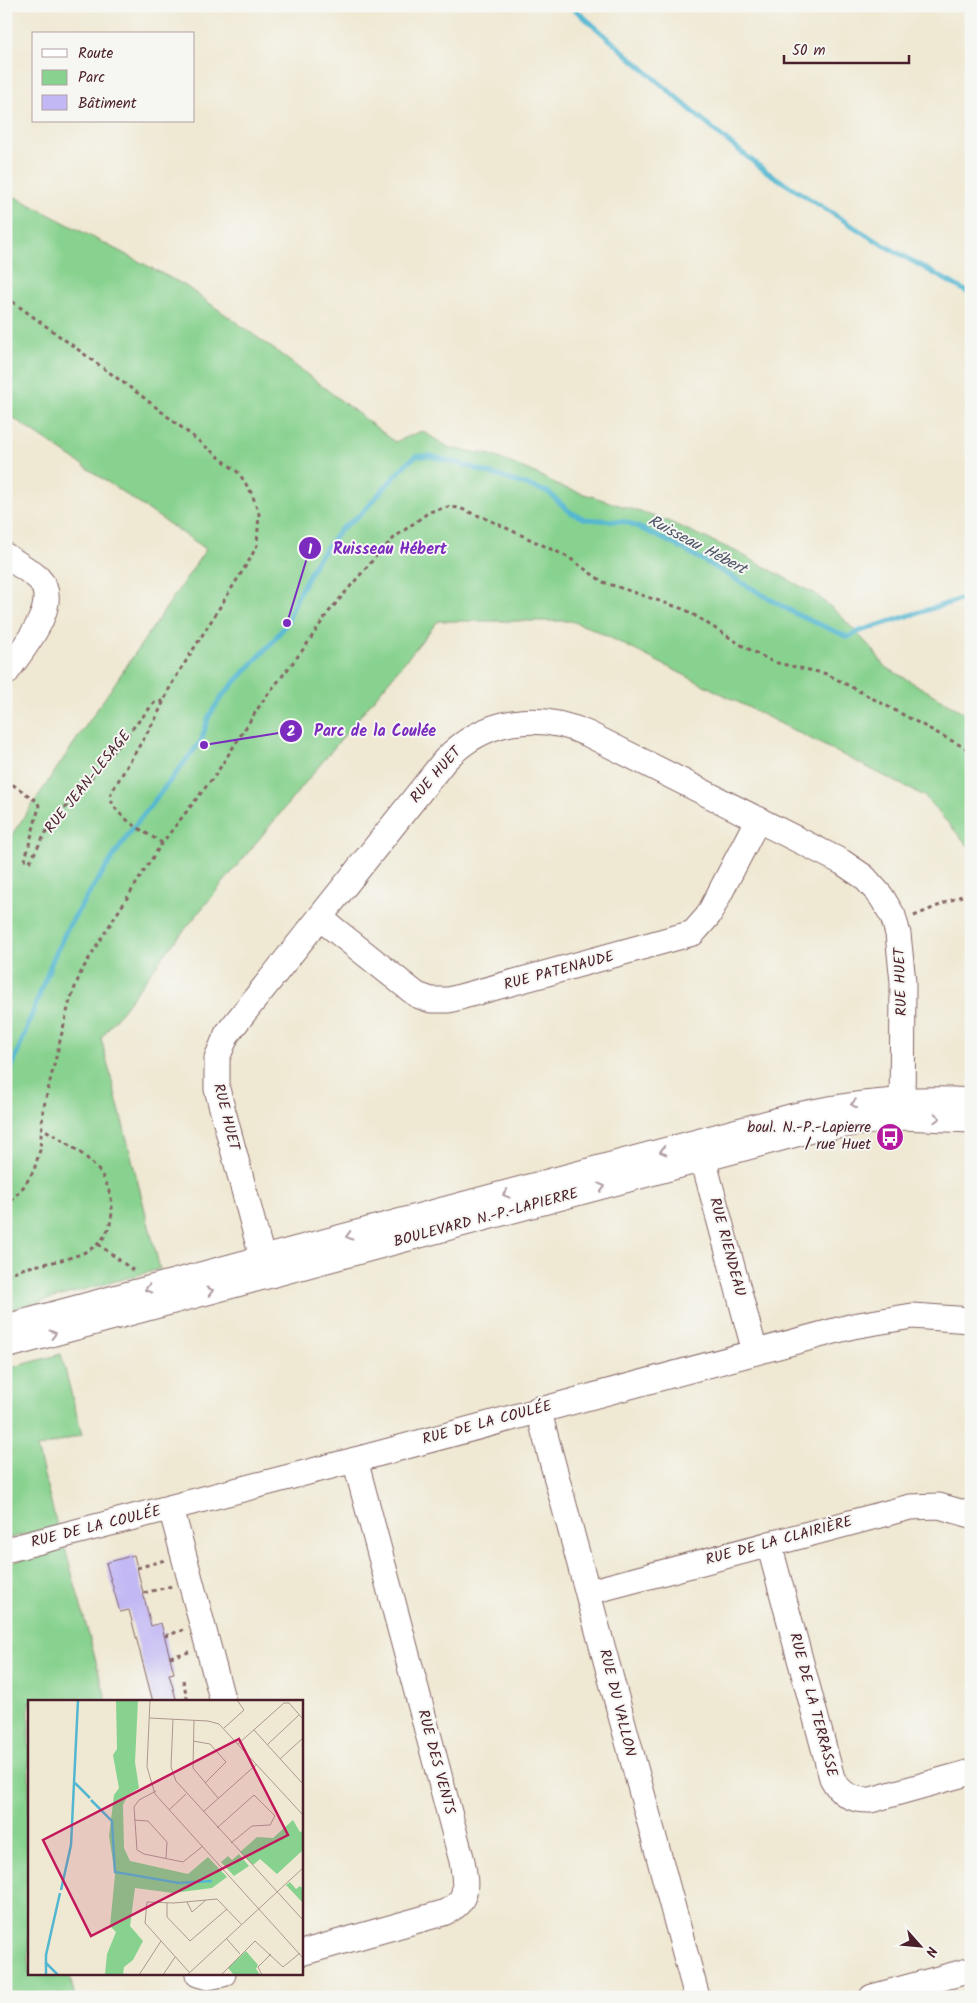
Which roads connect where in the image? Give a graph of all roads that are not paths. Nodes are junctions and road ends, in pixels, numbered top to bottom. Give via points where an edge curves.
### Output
1 (6, 556) edge
2 (6, 673) edge
3 (758, 819) junction
4 (320, 918) junction
5 (971, 1101) edge
6 (903, 1108) junction
7 (971, 1120) edge
8 (701, 1150) junction
9 (265, 1267) junction
10 (971, 1320) edge
11 (6, 1327) edge
12 (6, 1346) edge
13 (755, 1352) junction
14 (538, 1409) junction
15 (355, 1460) junction
16 (171, 1508) junction
17 (971, 1515) edge
18 (769, 1544) junction
19 (6, 1550) edge
20 (589, 1592) junction
21 (222, 1700) edge
22 (971, 1772) edge
23 (302, 1953) edge
24 (971, 1970) edge
25 (949, 1987) edge
26 (697, 1997) edge
27 (872, 1997) edge

1 - 2 street via 39,580 45,592 46,606 43,618
3 - 4 street, RUE PATENAUDE via 708,916 693,933 449,1000 417,996
3 - 4 street, RUE HUET via 574,728 552,722 509,723 466,741 452,752
3 - 6 street, RUE HUET via 856,871 881,896 893,916 903,962
4 - 9 street, RUE HUET via 227,1034 217,1058 217,1089
5 - 6 street, BOULEVARD N.-P.-LAPIERRE
6 -> 7 street, BOULEVARD N.-P.-LAPIERRE
6 - 8 street, BOULEVARD N.-P.-LAPIERRE via 842,1105
8 - 9 street, BOULEVARD N.-P.-LAPIERRE
8 - 13 street, RUE RIENDEAU
9 -> 11 street, BOULEVARD N.-P.-LAPIERRE
12 -> 9 street, BOULEVARD N.-P.-LAPIERRE
10 - 13 street, RUE DE LA COULÉE via 936,1316 892,1317
13 - 14 street, RUE DE LA COULÉE
14 - 15 street, RUE DE LA COULÉE
14 - 20 street, RUE DU VALLON
15 - 16 street, RUE DE LA COULÉE
15 - 23 street, RUE DES VENTS via 458,1843 466,1890 452,1910
16 - 19 street, RUE DE LA COULÉE
16 - 21 street
17 - 18 street, RUE DE LA CLAIRIÈRE via 939,1506 910,1507
18 - 20 street, RUE DE LA CLAIRIÈRE
18 - 22 street, RUE DE LA TERRASSE via 832,1778 841,1791 855,1800 871,1800
20 - 26 street, RUE DU VALLON
24 - 25 street
25 - 27 street

